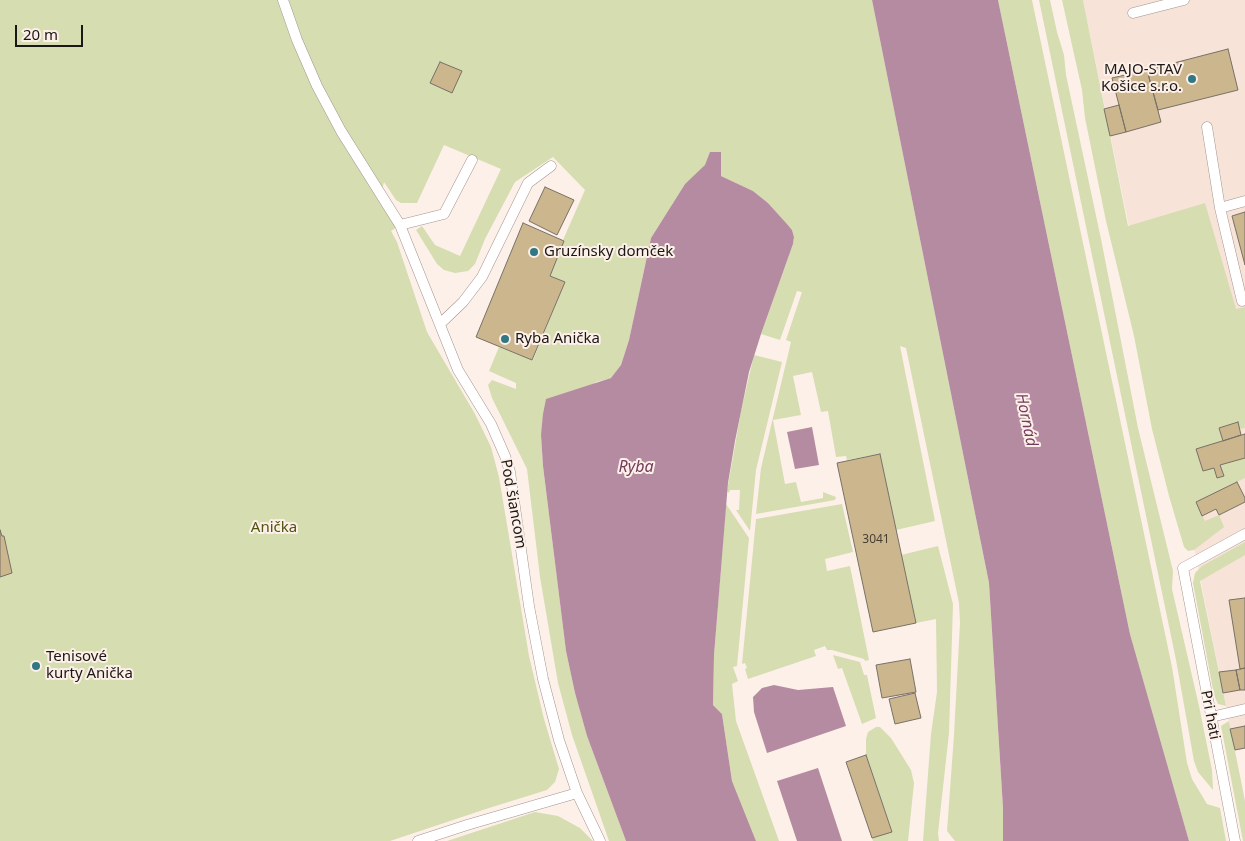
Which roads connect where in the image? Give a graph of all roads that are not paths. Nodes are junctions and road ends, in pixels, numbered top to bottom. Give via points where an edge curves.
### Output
1 (283, 0) edge
2 (1184, 0) edge
3 (1133, 13) dead end
4 (1207, 127) dead end
5 (472, 160) dead end
6 (552, 166) dead end
7 (1245, 200) edge
8 (1220, 208) junction
9 (400, 225) junction
10 (1242, 302) dead end
11 (440, 324) junction
12 (1245, 534) edge
13 (1245, 709) edge
14 (1210, 717) junction
15 (578, 793) junction
16 (418, 841) edge
17 (600, 841) edge
18 (1235, 841) edge

1 - 9 lane, Pod šiancom via 317,86
2 - 3 lane
4 - 8 lane
5 - 9 lane via 444,214
6 - 11 lane via 528,183 482,277
7 - 8 lane
8 - 10 lane
9 - 11 lane, Pod šiancom
11 - 15 lane, Pod šiancom via 458,370 491,424 510,472 543,679
12 - 14 lane, Pri hati via 1182,568
13 - 14 lane
14 - 18 lane, Pri hati
15 - 16 lane
15 - 17 lane, Pod šiancom

